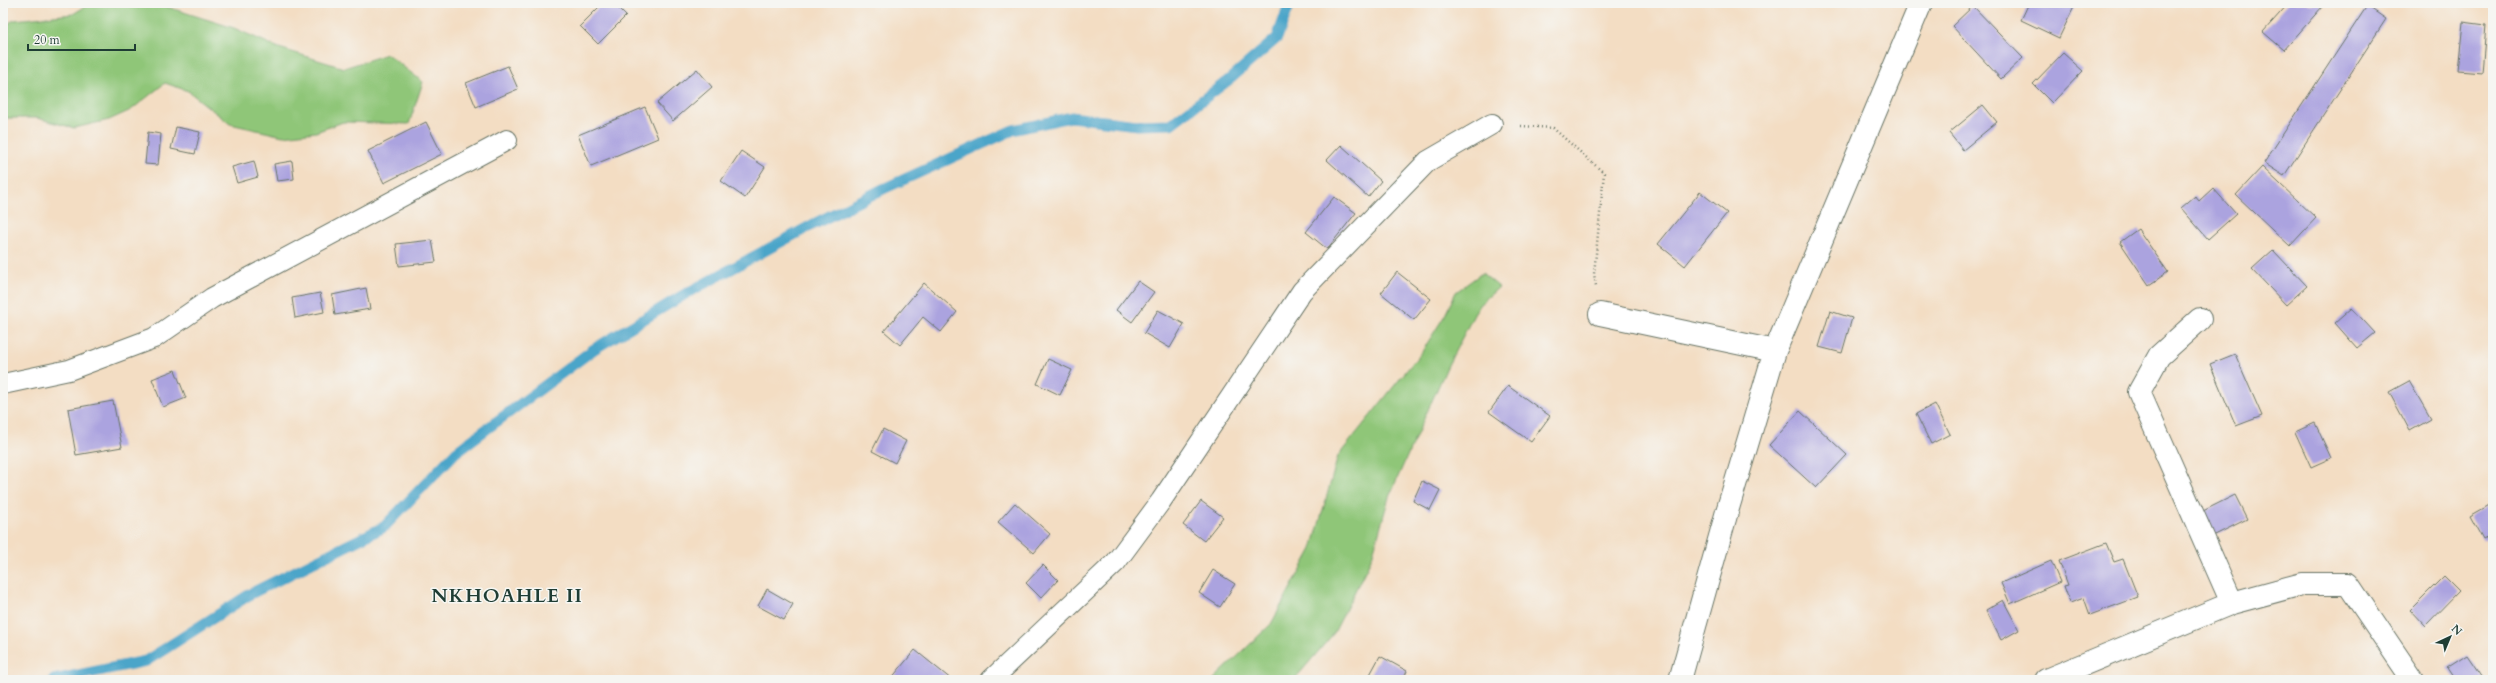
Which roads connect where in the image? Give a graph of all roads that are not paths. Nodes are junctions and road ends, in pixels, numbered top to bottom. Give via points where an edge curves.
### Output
1 (1921, 3) edge
2 (1492, 124) road end
3 (508, 140) dead end
4 (1600, 314) road end
5 (2200, 319) dead end
6 (1775, 351) junction
7 (3, 384) edge
8 (2232, 603) junction
9 (991, 680) edge
10 (1680, 680) edge
11 (2046, 680) edge
12 (2413, 680) edge

1 - 6 street
2 - 9 lane via 1428,161 1302,291 1161,501 1116,562
3 - 7 lane via 212,298 154,338 69,370
4 - 6 street
5 - 8 street via 2158,356 2139,392
6 - 10 street
8 - 11 street
8 - 12 street via 2302,584 2348,584

